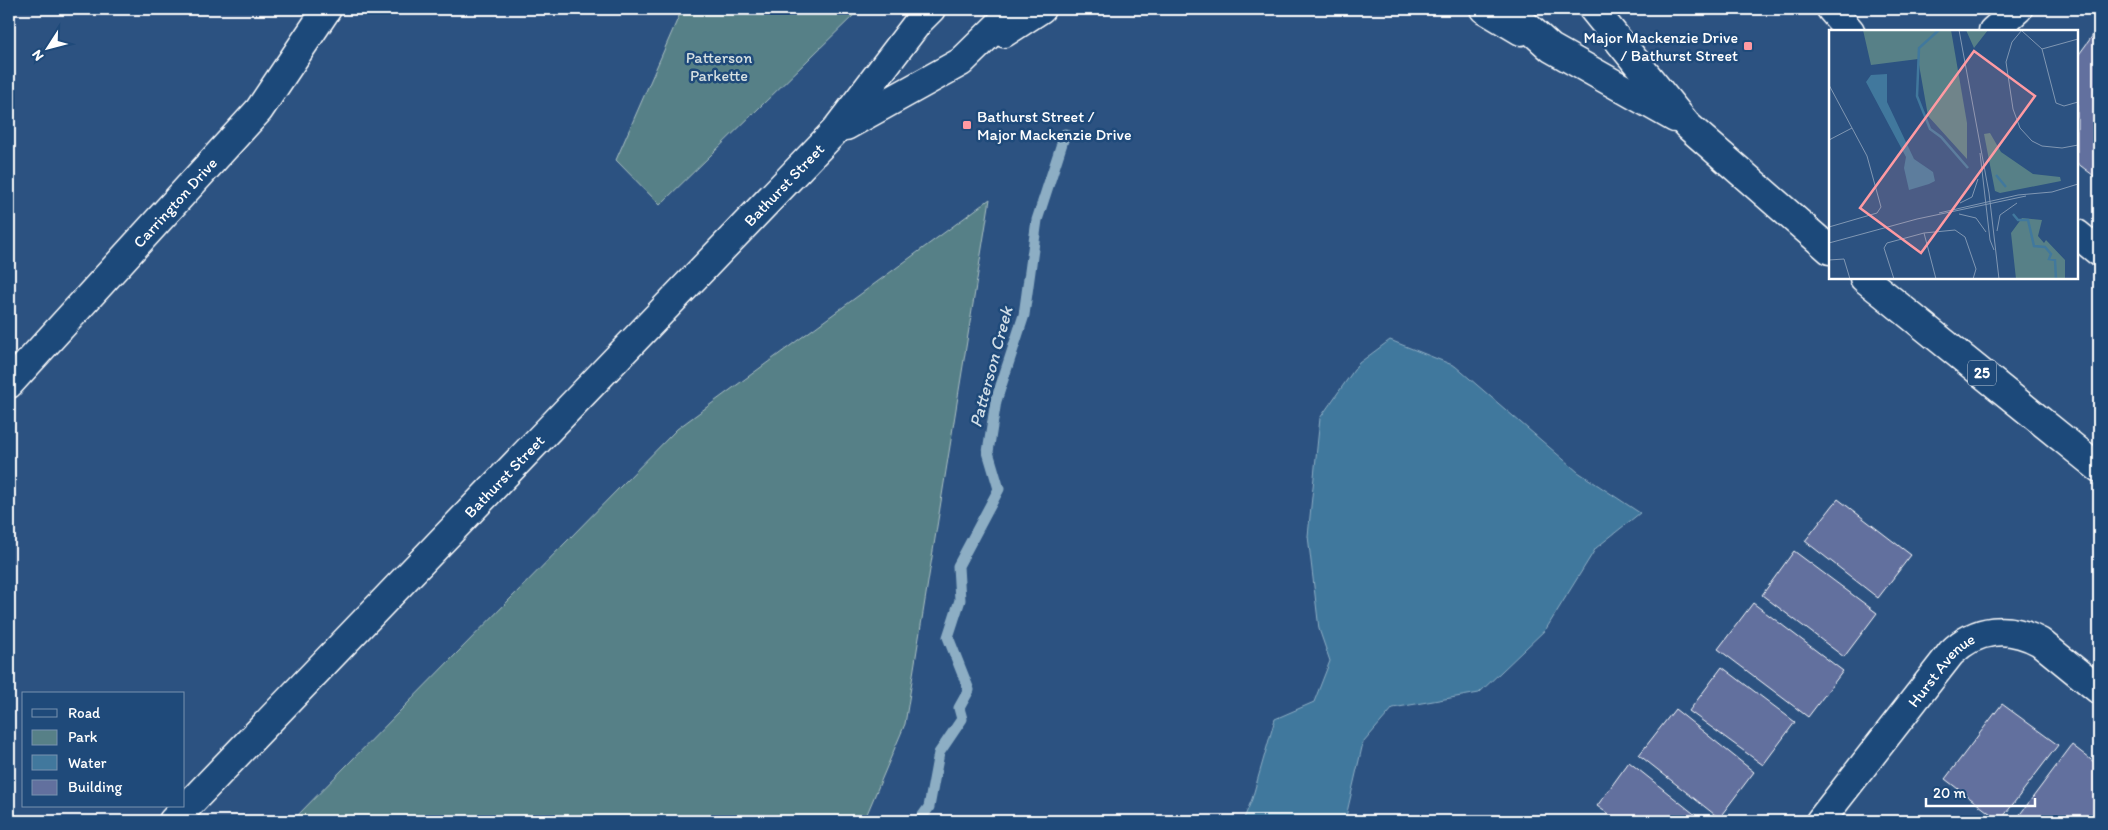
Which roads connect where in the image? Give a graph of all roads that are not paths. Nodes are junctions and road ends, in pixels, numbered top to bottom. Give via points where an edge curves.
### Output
1 (327, 9) edge
2 (931, 9) edge
3 (1015, 9) edge
4 (1041, 9) edge
5 (1484, 9) edge
6 (1508, 9) edge
7 (1593, 9) edge
8 (1831, 9) edge
9 (2018, 9) edge
10 (1849, 30) edge
11 (1994, 30) edge
12 (1551, 48) junction
13 (961, 62) junction
14 (1687, 125) junction
15 (836, 131) junction
16 (2078, 235) edge
17 (1829, 249) edge
18 (2099, 252) edge
19 (1865, 279) edge
20 (9, 384) edge
21 (2099, 468) edge
22 (2099, 690) edge
23 (185, 807) edge
24 (185, 808) edge
25 (172, 821) edge
26 (1820, 821) edge

1 - 20 main road, Carrington Drive via 259,110
2 - 15 main road, Bathurst Street
3 - 13 main road, Bathurst Street
4 - 13 main road
5 - 12 main road
6 - 12 main road
7 - 14 main road
8 - 10 main road
9 - 11 main road
12 - 14 main road
13 - 15 main road, Bathurst Street
14 - 17 main road
15 - 23 main road, Bathurst Street
16 - 18 main road
19 - 21 main road, 25
22 - 26 main road, Hurst Avenue via 2030,637 2002,630 1974,637 1951,653
24 - 25 main road, Bathurst Street

